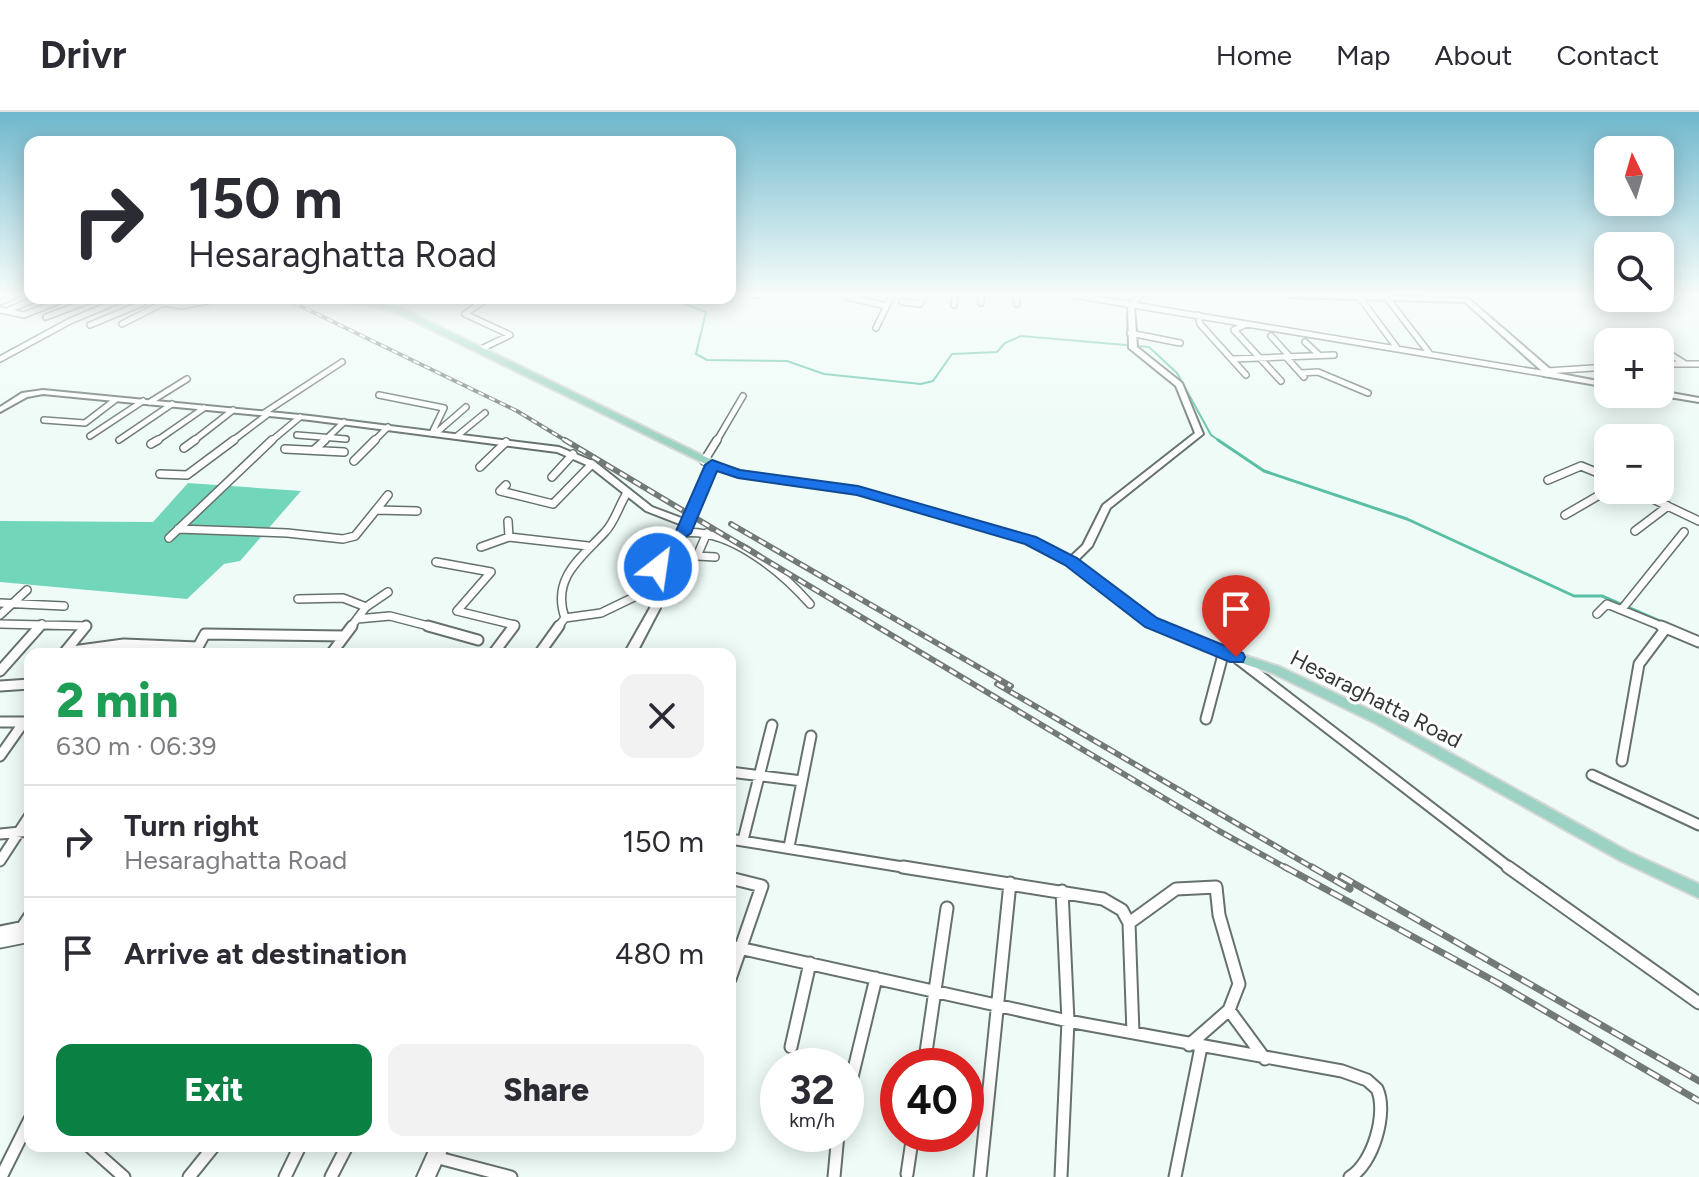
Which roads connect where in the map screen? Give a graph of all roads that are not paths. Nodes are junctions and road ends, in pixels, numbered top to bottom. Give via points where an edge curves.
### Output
1 (29, 345) edge
2 (472, 345) edge
3 (490, 345) edge
4 (1131, 345) edge
5 (1219, 345) edge
6 (1248, 345) edge
7 (1278, 345) edge
8 (1308, 345) edge
9 (1371, 345) edge
10 (1394, 345) edge
11 (1423, 345) edge
12 (1516, 345) edge
13 (481, 349) junction
14 (1397, 349) junction
15 (1319, 355) junction
16 (1334, 355) dead end
17 (1431, 355) junction
18 (1288, 357) junction
19 (1674, 357) edge
20 (1261, 358) junction
21 (0, 359) edge
22 (1232, 359) junction
23 (342, 362) dead end
24 (1674, 364) edge
25 (1685, 364) junction
26 (1699, 364) edge
27 (1594, 368) edge
28 (1547, 373) junction
29 (1246, 375) dead end
30 (187, 379) dead end
31 (1281, 381) dead end
32 (1594, 382) edge
33 (1368, 393) dead end
34 (379, 395) dead end
35 (743, 396) dead end
36 (1674, 396) edge
37 (115, 400) junction
38 (1699, 400) edge
39 (147, 402) junction
40 (172, 404) junction
41 (466, 407) dead end
42 (204, 408) junction
43 (0, 410) edge
44 (233, 410) junction
45 (485, 413) dead end
46 (266, 414) junction
47 (300, 417) junction
48 (44, 420) dead end
49 (344, 422) junction
50 (388, 427) junction
51 (434, 433) junction
52 (297, 435) dead end
53 (90, 436) dead end
54 (457, 436) junction
55 (328, 437) junction
56 (346, 439) dead end
57 (119, 440) dead end
58 (506, 442) junction
59 (151, 444) dead end
60 (184, 448) dead end
61 (285, 449) dead end
62 (314, 450) junction
63 (344, 452) dead end
64 (573, 454) junction
65 (354, 461) dead end
66 (708, 463) junction
67 (592, 464) junction
68 (480, 467) dead end
69 (1594, 471) edge
70 (160, 474) dead end
71 (552, 477) dead end
72 (1548, 480) dead end
73 (506, 485) dead end
74 (627, 493) junction
75 (388, 495) dead end
76 (1594, 498) edge
77 (1664, 504) edge
78 (1668, 506) junction
79 (376, 510) junction
80 (417, 511) dead end
81 (1565, 515) dead end
82 (508, 521) dead end
83 (1699, 521) edge
84 (178, 529) junction
85 (686, 529) junction
86 (1635, 531) dead end
87 (1684, 532) dead end
88 (707, 533) junction
89 (509, 537) junction
90 (169, 538) dead end
91 (588, 546) junction
92 (481, 547) dead end
93 (715, 557) dead end
94 (1071, 561) junction
95 (436, 562) dead end
96 (657, 586) junction
97 (27, 590) dead end
98 (388, 592) dead end
99 (298, 599) dead end
100 (0, 603) edge
101 (12, 604) junction
102 (810, 604) dead end
103 (64, 606) dead end
104 (366, 607) junction
105 (1624, 607) junction
106 (1597, 614) dead end
107 (0, 615) edge
108 (565, 618) junction
109 (357, 619) junction
110 (0, 624) edge
111 (42, 624) junction
112 (1666, 628) junction
113 (344, 636) junction
114 (478, 640) dead end
115 (1699, 642) edge
116 (68, 648) edge
117 (97, 648) edge
118 (172, 648) edge
119 (197, 648) edge
120 (335, 648) edge
121 (498, 648) edge
122 (543, 648) edge
123 (633, 648) edge
124 (1224, 651) junction
125 (1236, 657) junction
126 (0, 671) edge
127 (24, 684) edge
128 (0, 686) edge
129 (1206, 719) dead end
130 (0, 722) edge
131 (24, 722) edge
132 (772, 725) dead end
133 (24, 726) edge
134 (811, 736) dead end
135 (0, 756) edge
136 (1622, 761) dead end
137 (736, 773) edge
138 (759, 775) junction
139 (1592, 775) dead end
140 (802, 781) junction
141 (1699, 825) edge
142 (24, 832) edge
143 (0, 834) edge
144 (736, 839) edge
145 (743, 840) junction
146 (789, 847) junction
147 (0, 861) edge
148 (736, 880) edge
149 (1010, 883) junction
150 (1062, 891) junction
151 (1699, 891) edge
152 (947, 908) dead end
153 (1129, 923) junction
154 (24, 930) edge
155 (24, 931) edge
156 (0, 932) edge
157 (0, 942) edge
158 (736, 945) edge
159 (736, 947) edge
160 (810, 963) junction
161 (876, 978) junction
162 (935, 991) junction
163 (1699, 1003) edge
164 (996, 1004) junction
165 (1229, 1010) junction
166 (1068, 1021) junction
167 (1133, 1033) junction
168 (1195, 1046) junction
169 (791, 1047) dead end
170 (859, 1048) edge
171 (927, 1048) edge
172 (1265, 1059) junction
173 (24, 1131) edge
174 (96, 1152) edge
175 (211, 1152) edge
176 (297, 1152) edge
177 (344, 1152) edge
178 (437, 1152) edge
179 (440, 1152) edge
180 (836, 1152) edge
181 (910, 1152) edge
182 (907, 1174) dead end
183 (1, 1177) edge
184 (124, 1177) edge
185 (189, 1177) edge
186 (285, 1177) edge
187 (331, 1177) edge
188 (426, 1177) edge
189 (511, 1177) edge
190 (834, 1177) edge
191 (980, 1177) edge
192 (1061, 1177) edge
193 (1175, 1177) edge
194 (1350, 1177) edge

1 - 21 street
2 - 13 main road, Hesaraghatta Road
3 - 13 street
4 - 94 street via 1179,385 1199,434 1106,507 1087,546
5 - 22 street
6 - 20 street
7 - 18 street
8 - 15 street
9 - 14 street
10 - 14 street
11 - 17 street
12 - 28 street
13 - 66 main road, Hesaraghatta Road
14 - 17 street
15 - 16 street
15 - 18 street
17 - 28 street
18 - 20 street
18 - 33 street via 1302,375 1318,372
19 - 25 street
20 - 22 street
20 - 31 street
22 - 29 street
23 - 46 street
24 - 25 street
25 - 26 street
27 - 28 street
28 - 32 street
30 - 39 street
34 - 51 street via 444,408
35 - 66 street
36 - 38 street
37 - 39 street
37 - 43 street via 37,392
37 - 48 street via 85,423
39 - 40 street
39 - 53 street
40 - 42 street
40 - 57 street
41 - 51 street
42 - 44 street
42 - 59 street
44 - 46 street
44 - 60 street
45 - 54 street
46 - 47 street
46 - 70 street via 187,475
47 - 49 street
47 - 84 street
49 - 50 street
49 - 55 street
50 - 51 street
50 - 65 street
51 - 54 street
52 - 55 street
54 - 58 street
55 - 56 street
55 - 62 street
58 - 64 street
58 - 68 street
61 - 62 street
62 - 63 street
64 - 67 street
64 - 71 street
66 - 85 street
66 - 94 main road, Hesaraghatta Road via 738,474 858,491 1030,540
67 - 73 street via 553,504 500,491
67 - 74 street
69 - 72 street via 1581,466
74 - 85 street
74 - 91 street via 609,527
75 - 79 street
76 - 81 street
77 - 78 street
78 - 83 street
78 - 86 street
79 - 80 street
79 - 84 street via 355,536 343,539
82 - 89 street
84 - 90 street
85 - 88 street
85 - 96 street via 660,549
87 - 105 street
88 - 93 street via 697,556
88 - 102 street via 725,539 800,591
89 - 91 street
89 - 92 street
91 - 108 street via 562,585
94 - 124 main road, Hesaraghatta Road via 1151,623
95 - 121 street via 491,572 457,611 515,625
96 - 108 street via 601,613
96 - 123 street via 655,608
97 - 101 street
98 - 104 street
99 - 104 street via 348,600
100 - 101 street
101 - 103 street
101 - 107 street
104 - 109 street
105 - 106 street via 1607,604
105 - 112 street
108 - 122 street
109 - 113 street
109 - 114 street via 390,616
110 - 111 street
111 - 116 street via 86,626
111 - 126 street
112 - 115 street
112 - 136 street via 1639,664
113 - 119 street via 205,634
113 - 120 street
117 - 118 street
124 - 125 main road, Hesaraghatta Road
124 - 129 street
125 - 151 main road, Hesaraghatta Road via 1276,670 1380,720 1624,856
125 - 163 street via 1533,886
127 - 128 street
130 - 131 street
132 - 138 street
133 - 135 street
134 - 140 street
137 - 138 street
138 - 140 street
138 - 145 street
139 - 141 street
140 - 146 street
142 - 143 street
142 - 147 street
144 - 145 street
145 - 146 street
146 - 149 street
148 - 158 street via 762,886
149 - 150 street
149 - 164 street
150 - 153 street via 1103,899 1122,910
150 - 166 street
152 - 162 street
153 - 165 street via 1176,889 1216,887 1239,984
153 - 167 street
154 - 156 street
155 - 157 street
159 - 160 street
160 - 161 street
160 - 169 street
161 - 162 street
161 - 170 street
162 - 164 street
162 - 171 street
164 - 166 street
164 - 191 street
165 - 168 street
165 - 172 street
166 - 167 street
166 - 192 street
167 - 168 street
168 - 172 street
168 - 193 street
172 - 194 street via 1342,1071 1373,1085 1384,1110 1382,1123
173 - 183 street
174 - 184 street
175 - 185 street
176 - 186 street
177 - 187 street
178 - 188 street
179 - 189 street
180 - 190 street
181 - 182 street

